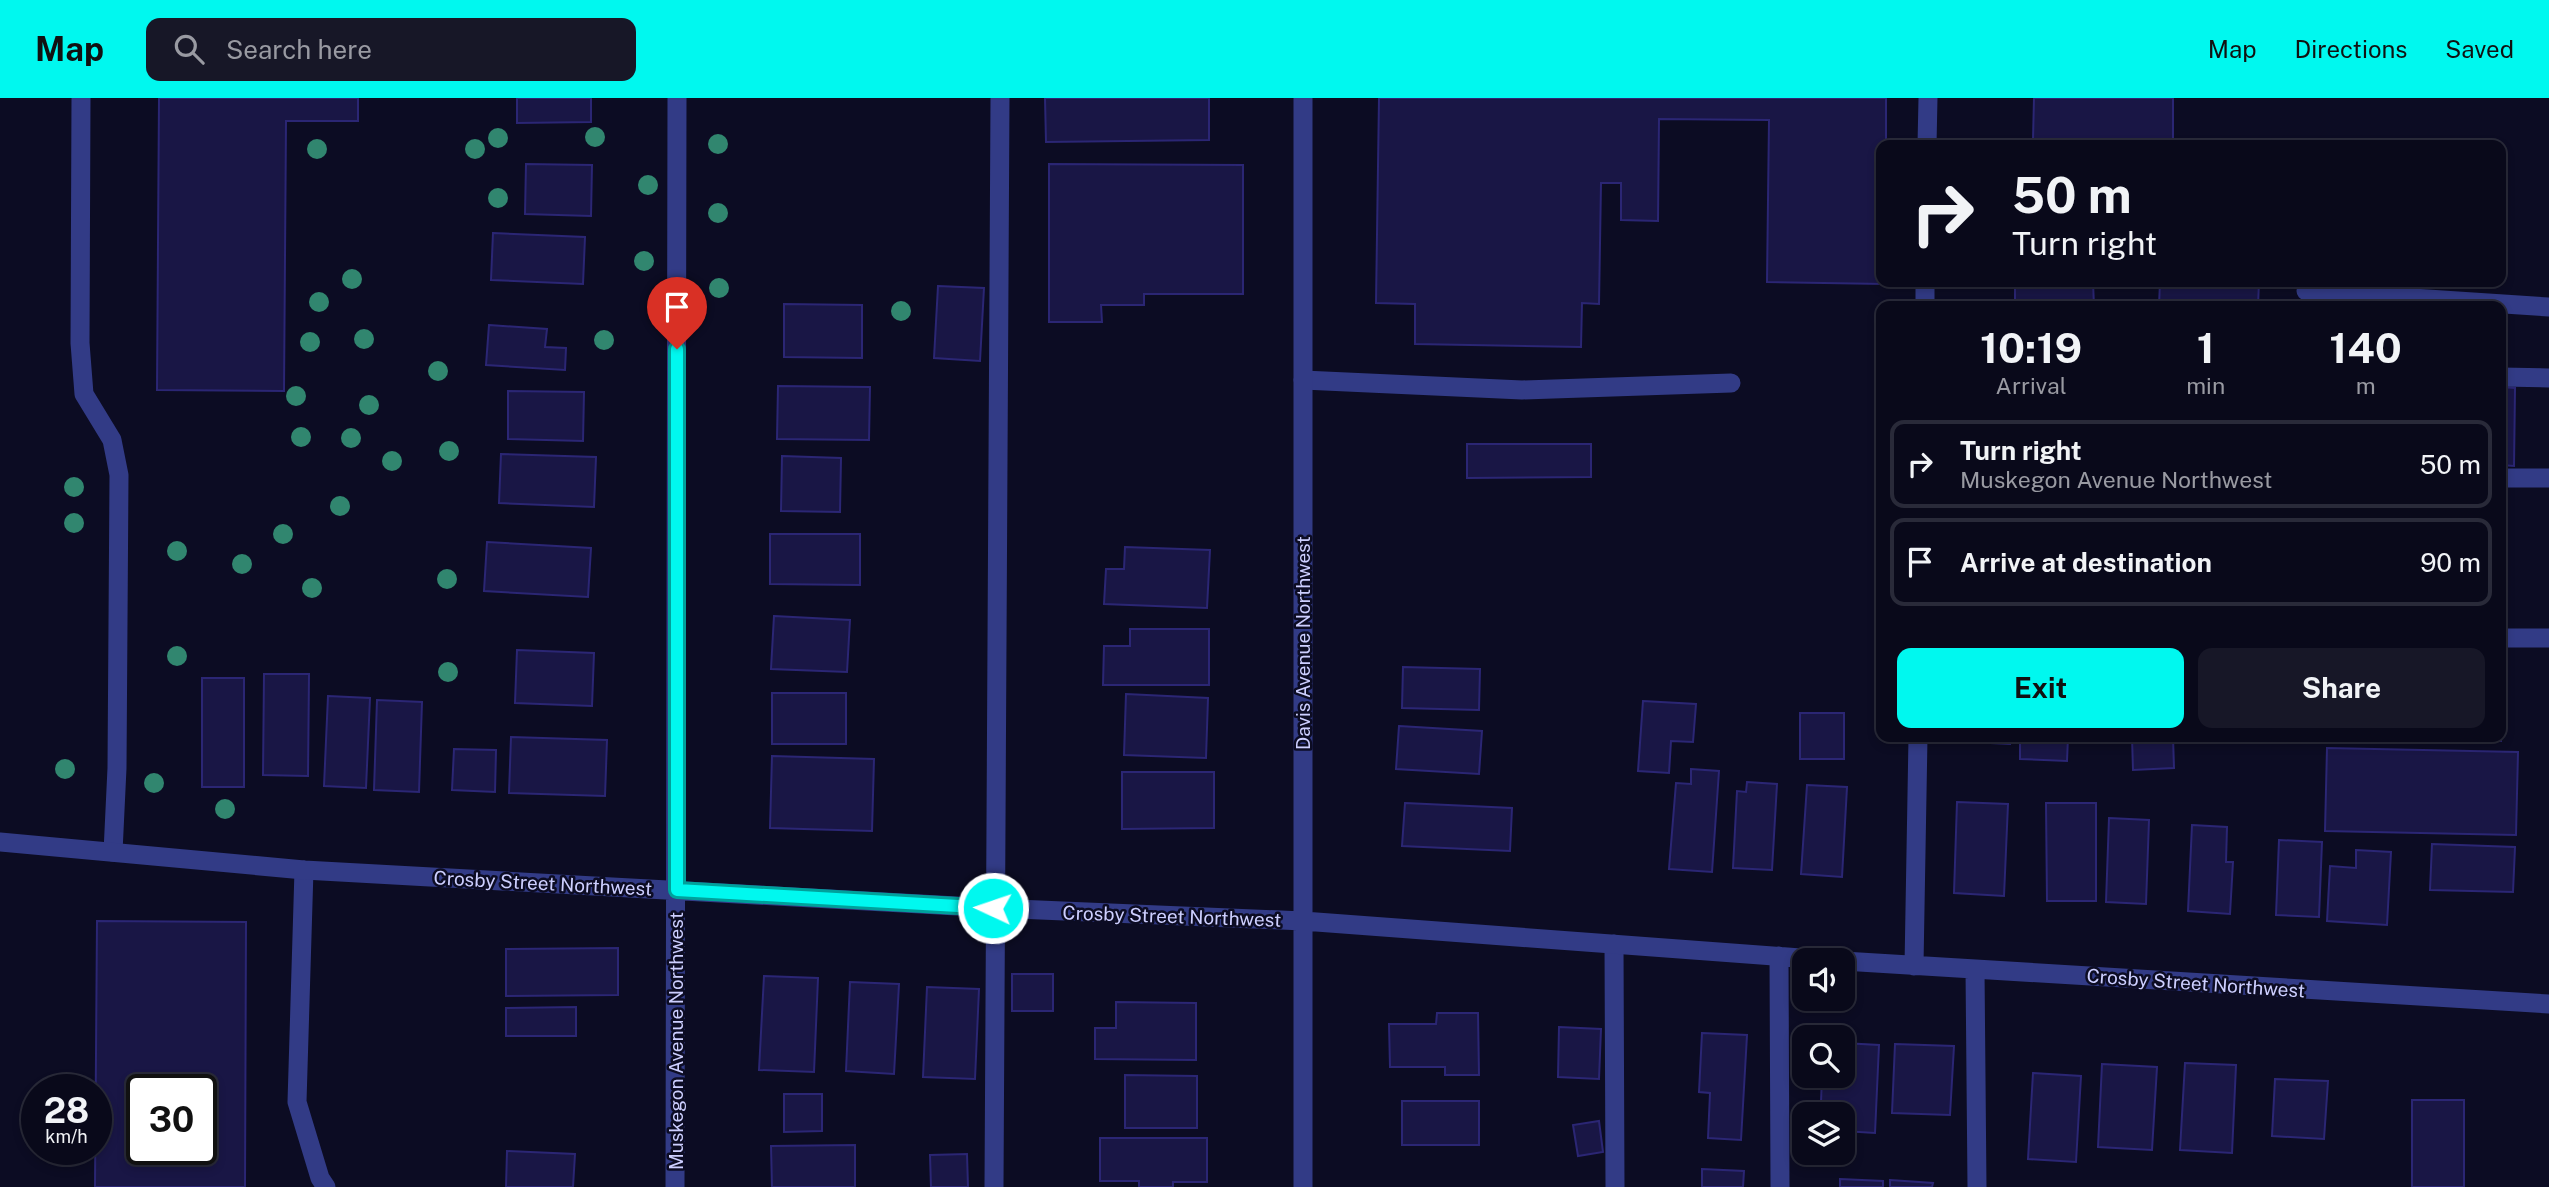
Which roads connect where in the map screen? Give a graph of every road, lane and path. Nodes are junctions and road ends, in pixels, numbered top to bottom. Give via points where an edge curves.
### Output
1 (81, 98) edge
2 (677, 98) edge
3 (1000, 98) edge
4 (1303, 98) edge
5 (1928, 98) edge
6 (1927, 140) edge
7 (2306, 290) dead end
8 (2463, 301) edge
9 (2506, 304) edge
10 (2549, 307) edge
11 (2506, 377) edge
12 (2549, 378) edge
13 (1303, 380) junction
14 (1731, 383) dead end
15 (2506, 478) edge
16 (2549, 478) edge
17 (2506, 638) edge
18 (2549, 638) edge
19 (1918, 742) edge
20 (0, 842) edge
21 (113, 852) junction
22 (304, 870) junction
23 (677, 890) junction
24 (993, 908) junction
25 (1303, 921) junction
26 (1614, 944) junction
27 (1779, 957) junction
28 (1792, 958) edge
29 (1855, 962) edge
30 (1914, 966) junction
31 (1975, 969) junction
32 (2549, 1004) edge
33 (326, 1187) edge
34 (675, 1187) edge
35 (994, 1187) edge
36 (1303, 1187) edge
37 (1615, 1187) edge
38 (1780, 1187) edge
39 (1977, 1187) edge

1 - 21 street via 84,394 112,440 119,475
2 - 23 street, Muskegon Avenue Northwest
3 - 24 street
4 - 13 street, Davis Avenue Northwest
5 - 6 street
7 - 8 street
9 - 10 street
11 - 12 street
13 - 14 street via 1522,390
13 - 25 street, Davis Avenue Northwest
15 - 16 street
17 - 18 street
19 - 30 street
20 - 21 street, Crosby Street Northwest
21 - 22 street, Crosby Street Northwest
22 - 23 street, Crosby Street Northwest
22 - 33 street via 297,1102
23 - 24 street, Crosby Street Northwest
23 - 34 street, Muskegon Avenue Northwest
24 - 25 street, Crosby Street Northwest
24 - 35 street
25 - 26 street, Crosby Street Northwest
25 - 36 street, Davis Avenue Northwest
26 - 27 street, Crosby Street Northwest
26 - 37 street
27 - 28 street, Crosby Street Northwest
27 - 38 street
29 - 30 street, Crosby Street Northwest
30 - 31 street, Crosby Street Northwest
31 - 32 street, Crosby Street Northwest
31 - 39 street

